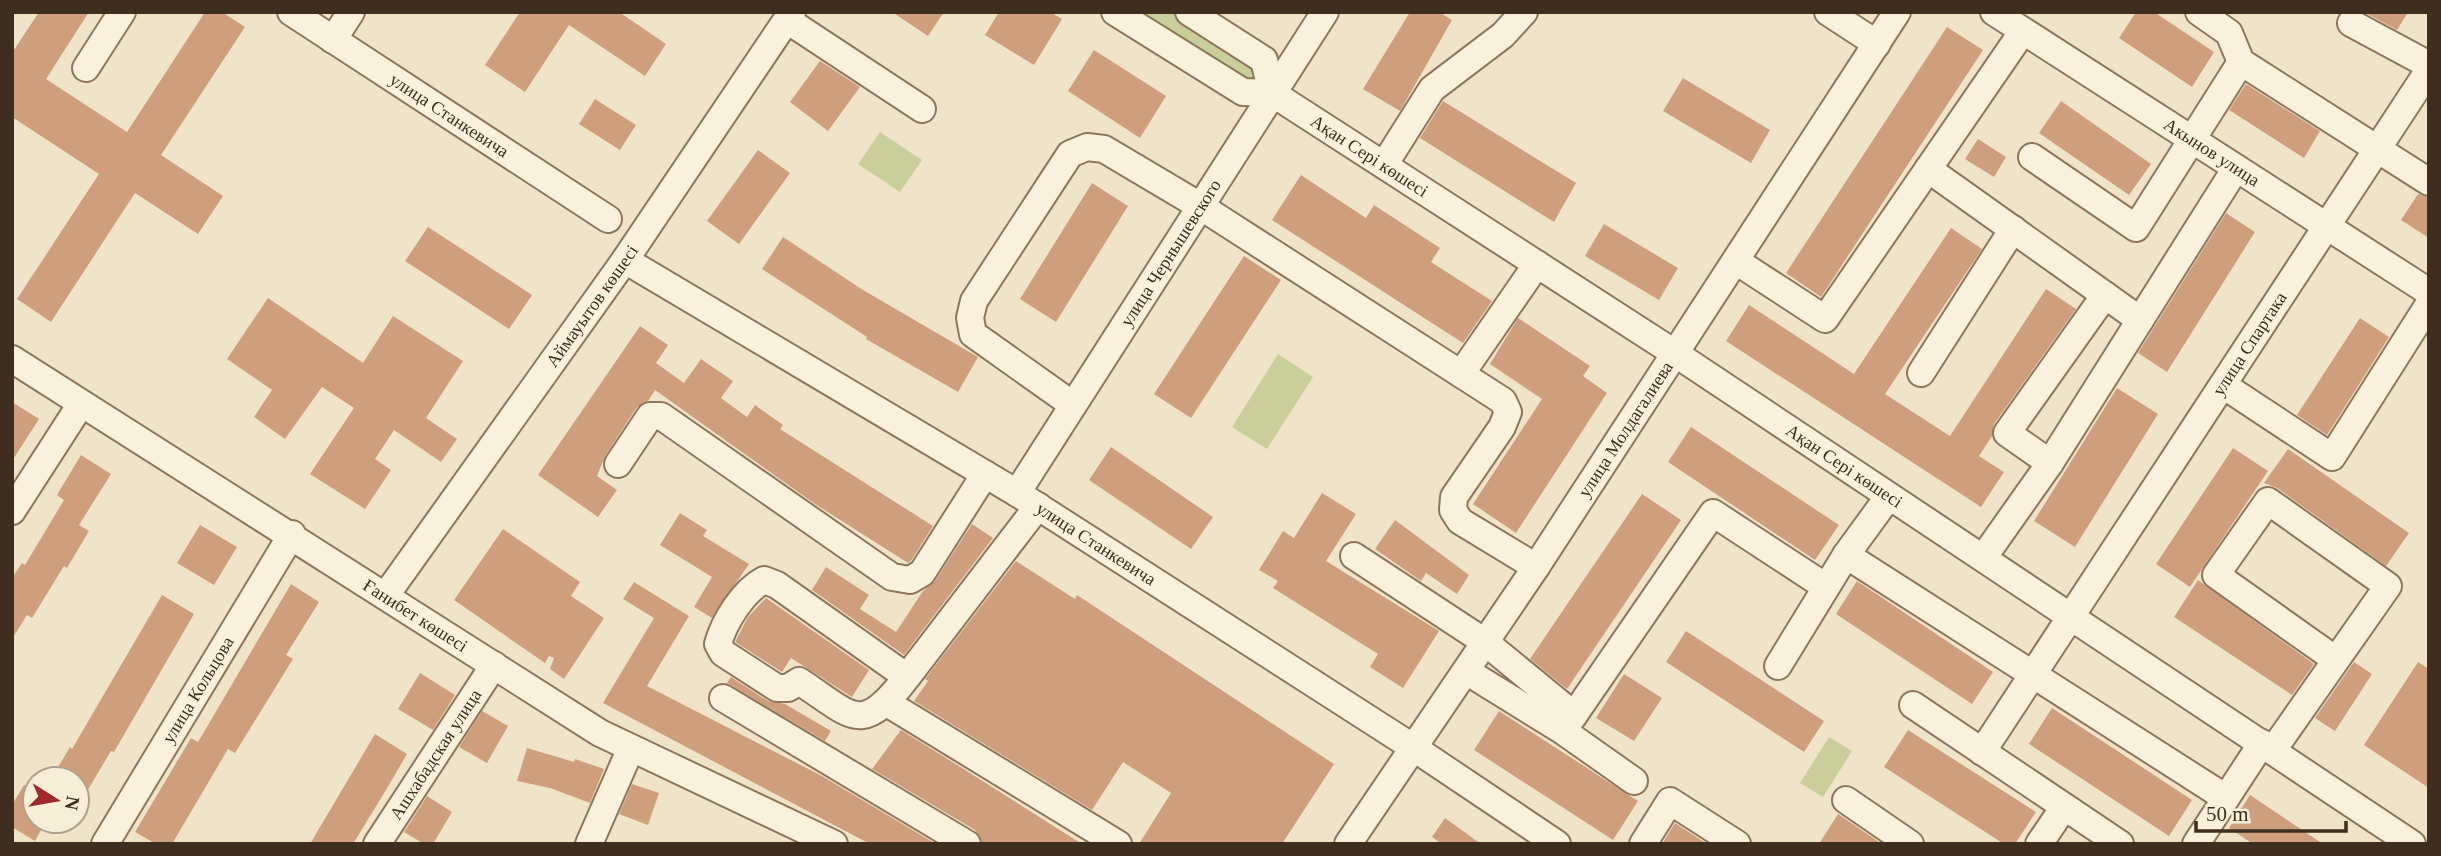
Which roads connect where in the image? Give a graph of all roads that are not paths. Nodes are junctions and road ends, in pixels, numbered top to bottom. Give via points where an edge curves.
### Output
1 (122, 12) edge
2 (291, 12) edge
3 (351, 12) edge
4 (1115, 12) edge
5 (1189, 12) edge
6 (1325, 12) edge
7 (1524, 12) edge
8 (1828, 12) edge
9 (1897, 12) edge
10 (1994, 12) edge
11 (2199, 12) edge
12 (790, 16) edge
13 (2233, 23) edge
14 (2351, 23) dead end
15 (2022, 31) junction
16 (333, 40) junction
17 (1877, 44) junction
18 (2241, 62) junction
19 (2429, 67) edge
20 (86, 68) dead end
21 (1272, 93) junction
22 (922, 110) dead end
23 (2192, 140) junction
24 (2376, 149) junction
25 (2032, 157) dead end
26 (1384, 164) junction
27 (2236, 168) junction
28 (1928, 169) junction
29 (2429, 182) edge
30 (1200, 206) junction
31 (608, 219) dead end
32 (2328, 228) junction
33 (2013, 229) junction
34 (625, 260) junction
35 (1736, 261) junction
36 (1537, 264) junction
37 (2429, 292) edge
38 (2105, 295) junction
39 (2429, 304) edge
40 (2140, 320) junction
41 (2077, 335) junction
42 (1676, 354) junction
43 (12, 359) edge
44 (2115, 360) junction
45 (1921, 373) dead end
46 (1461, 374) junction
47 (2223, 385) junction
48 (81, 404) junction
49 (1073, 405) junction
50 (2050, 463) junction
51 (618, 464) dead end
52 (985, 474) junction
53 (1889, 496) junction
54 (1027, 499) junction
55 (12, 511) edge
56 (292, 534) junction
57 (1846, 555) junction
58 (1354, 556) dead end
59 (1983, 558) junction
60 (1536, 568) junction
61 (1826, 587) junction
62 (386, 595) junction
63 (2069, 615) junction
64 (1486, 642) junction
65 (2336, 660) junction
66 (494, 665) junction
67 (1777, 666) dead end
68 (1466, 671) junction
69 (2033, 674) junction
70 (908, 677) junction
71 (723, 698) dead end
72 (887, 703) junction
73 (1913, 705) dead end
74 (1569, 723) junction
75 (2267, 747) junction
76 (631, 748) junction
77 (1414, 748) junction
78 (1982, 752) junction
79 (1634, 781) dead end
80 (2226, 797) junction
81 (1846, 800) dead end
82 (2064, 807) junction
83 (803, 837) edge
84 (2207, 840) edge
85 (105, 844) edge
86 (377, 844) edge
87 (589, 844) edge
88 (834, 844) edge
89 (967, 844) edge
90 (1118, 844) edge
91 (1348, 844) edge
92 (1558, 844) edge
93 (1643, 844) edge
94 (1737, 844) edge
95 (1910, 844) edge
96 (2039, 844) edge
97 (2120, 844) edge
98 (2412, 844) edge

1 - 20 street
2 - 16 street, улица Станкевича
3 - 16 street
4 - 21 street, Ақан Сері көшесі via 1243,92
5 - 21 street via 1264,60
6 - 21 street, улица Чернышевского
7 - 26 street via 1503,35 1432,89
8 - 17 street
9 - 17 street, улица Молдагалиева
10 - 15 street, Акынов улица
11 - 13 street
12 - 22 street
12 - 34 street, Аймауытов көшесі
13 - 18 street
14 - 19 street
15 - 23 street, Акынов улица
15 - 28 street
16 - 31 street, улица Станкевича
17 - 35 street, улица Молдагалиева
18 - 23 street
18 - 24 street
19 - 24 street, улица Спартака
21 - 26 street, Ақан Сері көшесі
21 - 30 street, улица Чернышевского
23 - 25 street via 2136,228
23 - 27 street, Акынов улица
24 - 29 street
24 - 32 street, улица Спартака
26 - 36 street, Ақан Сері көшесі
27 - 32 street, Акынов улица
27 - 40 street
28 - 33 street
28 - 35 street via 1825,319
30 - 46 street
30 - 49 street, улица Чернышевского
30 - 49 street via 1104,149 1079,150 1070,154 974,301 973,334
32 - 37 street, Акынов улица
32 - 47 street, улица Спартака
33 - 38 street
33 - 45 street
34 - 52 street, улица Станкевича
34 - 62 street, Аймауытов көшесі
35 - 42 street, улица Молдагалиева
36 - 42 street, Ақан Сері көшесі
36 - 46 street
38 - 40 street
38 - 41 street
39 - 47 street via 2332,457
40 - 44 street
41 - 44 street
41 - 50 street via 2007,433
42 - 53 street, Ақан Сері көшесі
42 - 60 street, улица Молдагалиева
43 - 48 street, Ғанибет көшесі
44 - 50 street
46 - 60 street via 1503,401 1508,412 1454,497 1453,510 1460,521
47 - 63 street, улица Спартака
48 - 55 street
48 - 56 street, Ғанибет көшесі
49 - 54 street, улица Чернышевского
50 - 59 street
51 - 52 street via 650,416 662,416 892,577 910,580 922,573
52 - 54 street, улица Станкевича
53 - 57 street
53 - 59 street, Ақан Сері көшесі
54 - 70 street, улица Чернышевского
54 - 77 street, улица Станкевича
56 - 62 street, Ғанибет көшесі
56 - 85 street, улица Кольцова
57 - 61 street
57 - 69 street
58 - 64 street
59 - 63 street, Ақан Сері көшесі
60 - 64 street, улица Молдагалиева
61 - 67 street
61 - 74 street via 1713,513
62 - 66 street, Ғанибет көшесі
63 - 69 street, улица Спартака
63 - 75 street, Ақан Сері көшесі
64 - 68 street, улица Молдагалиева
64 - 74 street
65 - 65 street via 2388,586 2268,501 2216,575
65 - 75 street
66 - 76 street, Ғанибет көшесі
66 - 86 street, Ашхабадская улица
68 - 74 street
68 - 77 street, улица Молдагалиева
69 - 78 street, улица Спартака
69 - 80 street
70 - 72 street, улица Чернышевского
70 - 72 street via 764,580 753,586 722,630 718,644 723,653 777,688 799,681 850,715 873,714
71 - 89 street
72 - 90 street
73 - 78 street
74 - 79 street
75 - 80 street
75 - 98 street, Ақан Сері көшесі
76 - 83 street, Ғанибет көшесі
76 - 87 street
77 - 91 street, улица Молдагалиева
77 - 92 street, улица Станкевича
78 - 82 street
80 - 84 street
81 - 95 street
82 - 96 street
82 - 97 street
83 - 88 street, Ғанибет көшесі
93 - 94 street via 1670,801

